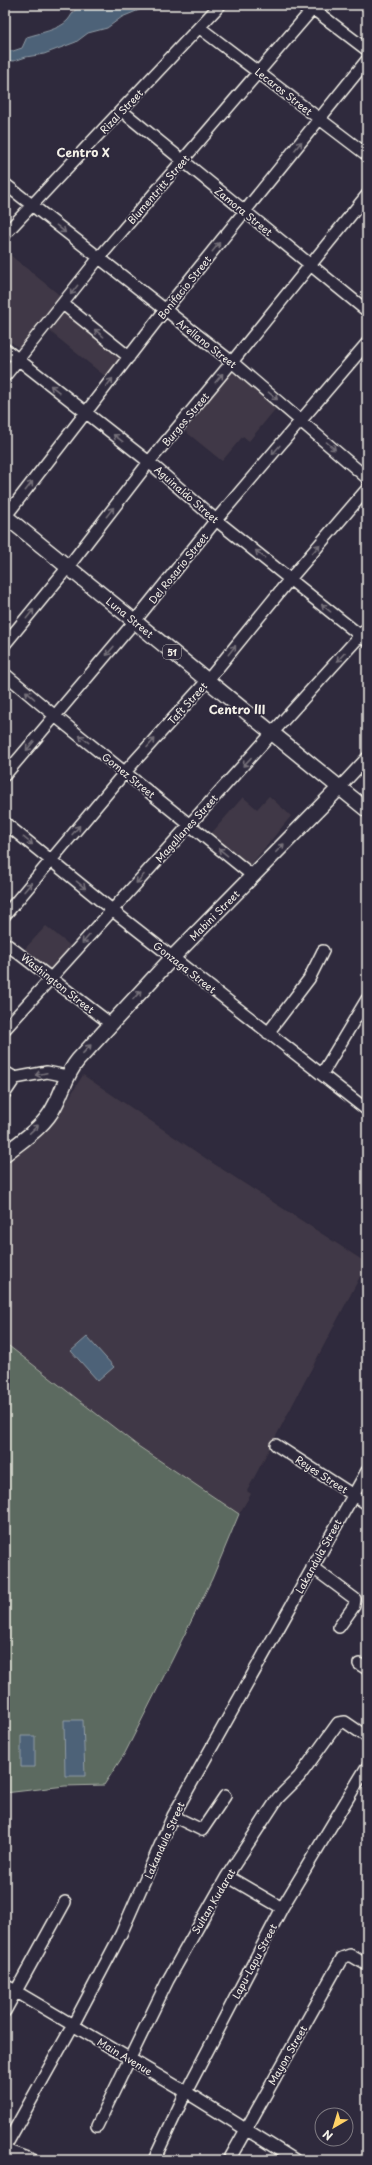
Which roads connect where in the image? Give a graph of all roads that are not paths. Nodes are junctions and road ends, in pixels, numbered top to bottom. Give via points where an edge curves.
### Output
1 (220, 5) edge
2 (312, 6) edge
3 (200, 28) junction
4 (367, 50) edge
5 (367, 60) edge
6 (259, 72) junction
7 (122, 110) junction
8 (319, 119) junction
9 (367, 155) edge
10 (182, 161) junction
11 (5, 184) edge
12 (367, 195) edge
13 (31, 204) junction
14 (245, 211) junction
15 (5, 234) edge
16 (98, 259) junction
17 (310, 265) junction
18 (63, 304) junction
19 (165, 310) junction
20 (367, 311) edge
21 (367, 343) edge
22 (5, 349) edge
23 (129, 358) junction
24 (18, 360) junction
25 (232, 362) junction
26 (5, 376) edge
27 (85, 413) junction
28 (302, 420) junction
29 (149, 462) junction
30 (367, 478) edge
31 (367, 489) edge
32 (5, 516) edge
33 (216, 520) junction
34 (68, 567) junction
35 (290, 579) junction
36 (135, 621) junction
37 (365, 635) edge
38 (5, 644) edge
39 (5, 674) edge
40 (208, 680) junction
41 (55, 716) junction
42 (273, 734) junction
43 (367, 758) edge
44 (125, 772) junction
45 (5, 775) edge
46 (339, 788) junction
47 (367, 810) edge
48 (5, 822) edge
49 (189, 824) junction
50 (51, 860) junction
51 (253, 876) junction
52 (112, 910) junction
53 (5, 915) edge
54 (5, 943) edge
55 (323, 951) dead end
56 (173, 957) junction
57 (51, 978) junction
58 (367, 999) edge
59 (111, 1024) junction
60 (5, 1028) edge
61 (268, 1033) junction
62 (5, 1072) edge
63 (322, 1074) junction
64 (67, 1076) junction
65 (15, 1078) junction
66 (5, 1093) edge
67 (367, 1110) edge
68 (5, 1154) edge
69 (276, 1445) dead end
70 (367, 1470) edge
71 (352, 1494) junction
72 (367, 1504) edge
73 (312, 1567) junction
74 (340, 1627) dead end
75 (367, 1737) edge
76 (366, 1768) edge
77 (225, 1796) dead end
78 (173, 1816) junction
79 (228, 1876) junction
80 (64, 1902) dead end
81 (282, 1908) junction
82 (367, 1965) edge
83 (5, 1985) edge
84 (16, 1991) junction
85 (5, 2011) edge
86 (73, 2025) junction
87 (131, 2060) junction
88 (186, 2092) junction
89 (97, 2126) dead end
90 (244, 2130) junction
91 (5, 2149) edge
92 (33, 2160) edge
93 (154, 2160) edge
94 (229, 2160) edge
95 (295, 2160) edge

1 - 3 street, Rizal Street
2 - 4 street
2 - 6 street, Blumentritt Street
3 - 6 street, Lecaros Street
3 - 7 street, Rizal Street
5 - 8 street, Bonifacio Street
6 - 8 street, Lecaros Street
6 - 10 street, Blumentritt Street
7 - 10 street, Zamora Street
7 - 13 street, Rizal Street
8 - 9 street, Lecaros Street
14 -> 8 street, Bonifacio Street
10 - 14 street, Zamora Street
10 - 16 street, Blumentritt Street
11 - 13 street, Arellano Street
12 - 17 street, Burgos Street
13 - 15 street, Rizal Street
13 -> 16 street, Arellano Street
14 - 17 street, Zamora Street
19 -> 14 street, Bonifacio Street
16 -> 18 street, Blumentritt Street
16 - 19 street, Arellano Street
17 - 20 street, Zamora Street
17 - 25 street, Burgos Street
23 -> 18 street
18 - 24 street, Blumentritt Street
19 - 23 street, Bonifacio Street
19 - 25 street, Arellano Street
21 - 28 street, Del Rosario Street
22 - 24 street, Aguinaldo Street
27 -> 23 street, Bonifacio Street
24 - 26 street, Blumentritt Street
27 -> 24 street, Aguinaldo Street
25 -> 28 street, Arellano Street
29 -> 25 street, Burgos Street
29 -> 27 street, Aguinaldo Street
32 -> 27 street, Bonifacio Street
28 -> 30 street, Arellano Street
28 -> 33 street, Del Rosario Street
29 - 33 street, Aguinaldo Street
34 -> 29 street, Burgos Street
35 -> 31 street, Taft Street
32 - 34 main road, Luna Street / 51
35 -> 33 street, Aguinaldo Street
33 - 36 street, Del Rosario Street
34 - 36 main road, Luna Street / 51
38 -> 34 street, Burgos Street
37 -> 35 street, Aguinaldo Street
40 -> 35 street, Taft Street
36 - 40 main road, Luna Street / 51
36 -> 41 street, Del Rosario Street
37 -> 42 street, Magallanes Street
41 -> 39 street, Gomez Street
40 - 42 main road, Luna Street / 51
44 -> 40 street, Taft Street
44 -> 41 street, Gomez Street
41 -> 45 street, Del Rosario Street
42 - 46 main road, Luna Street / 51
42 -> 49 street, Magallanes Street
43 - 46 street, Mabini Street
44 - 49 street, Gomez Street
50 -> 44 street, Taft Street
46 - 47 main road, Luna Street / 51
51 -> 46 main road, Mabini Street
48 -> 50 street, Gonzaga Street
51 -> 49 street, Gomez Street
49 -> 52 street, Magallanes Street
50 -> 52 street, Gonzaga Street
53 -> 50 street, Taft Street
51 - 56 main road, Mabini Street
52 - 56 street, Gonzaga Street
52 -> 57 street, Magallanes Street
54 - 57 street, Washington Street
55 - 61 street via 309,979
59 -> 56 main road, Mabini Street
56 - 61 street, Gonzaga Street
57 - 59 street, Washington Street
57 - 60 street, Magallanes Street
58 - 63 street
64 -> 59 main road, Mabini Street
61 - 63 street, Gonzaga Street
62 - 65 street
63 - 67 street, Gonzaga Street
64 -> 65 street via 47,1072
68 -> 64 main road, Mabini Street via 48,1116
65 - 66 street
69 - 71 street, Reyes Street
70 - 71 street, Lakandula Street
71 - 72 street, Reyes Street
71 - 73 street, Lakandula Street
73 - 74 street via 355,1599 354,1606
73 - 78 street, Lakandula Street
75 - 79 street, Sultan Kudarat via 345,1722 338,1723 299,1777 278,1798
76 - 81 street, Lapu-Lapu Street
77 - 78 street via 202,1830
78 - 86 street, Lakandula Street via 121,1934
79 - 81 street
79 - 87 street, Sultan Kudarat via 171,1974
80 - 84 street
81 - 88 street, Lapu-Lapu Street
82 - 90 street, Mayon Street via 350,1955 342,1958
83 - 84 street, Main Avenue
84 - 85 street
84 - 86 street, Main Avenue
86 - 87 street, Main Avenue
86 - 91 street, Lakandula Street
87 - 88 street, Main Avenue
87 - 89 street, Sultan Kudarat
88 - 90 street, Main Avenue
88 - 93 street, Lapu-Lapu Street
90 - 94 street, Mayon Street
90 - 95 street, Main Avenue
91 - 92 street

